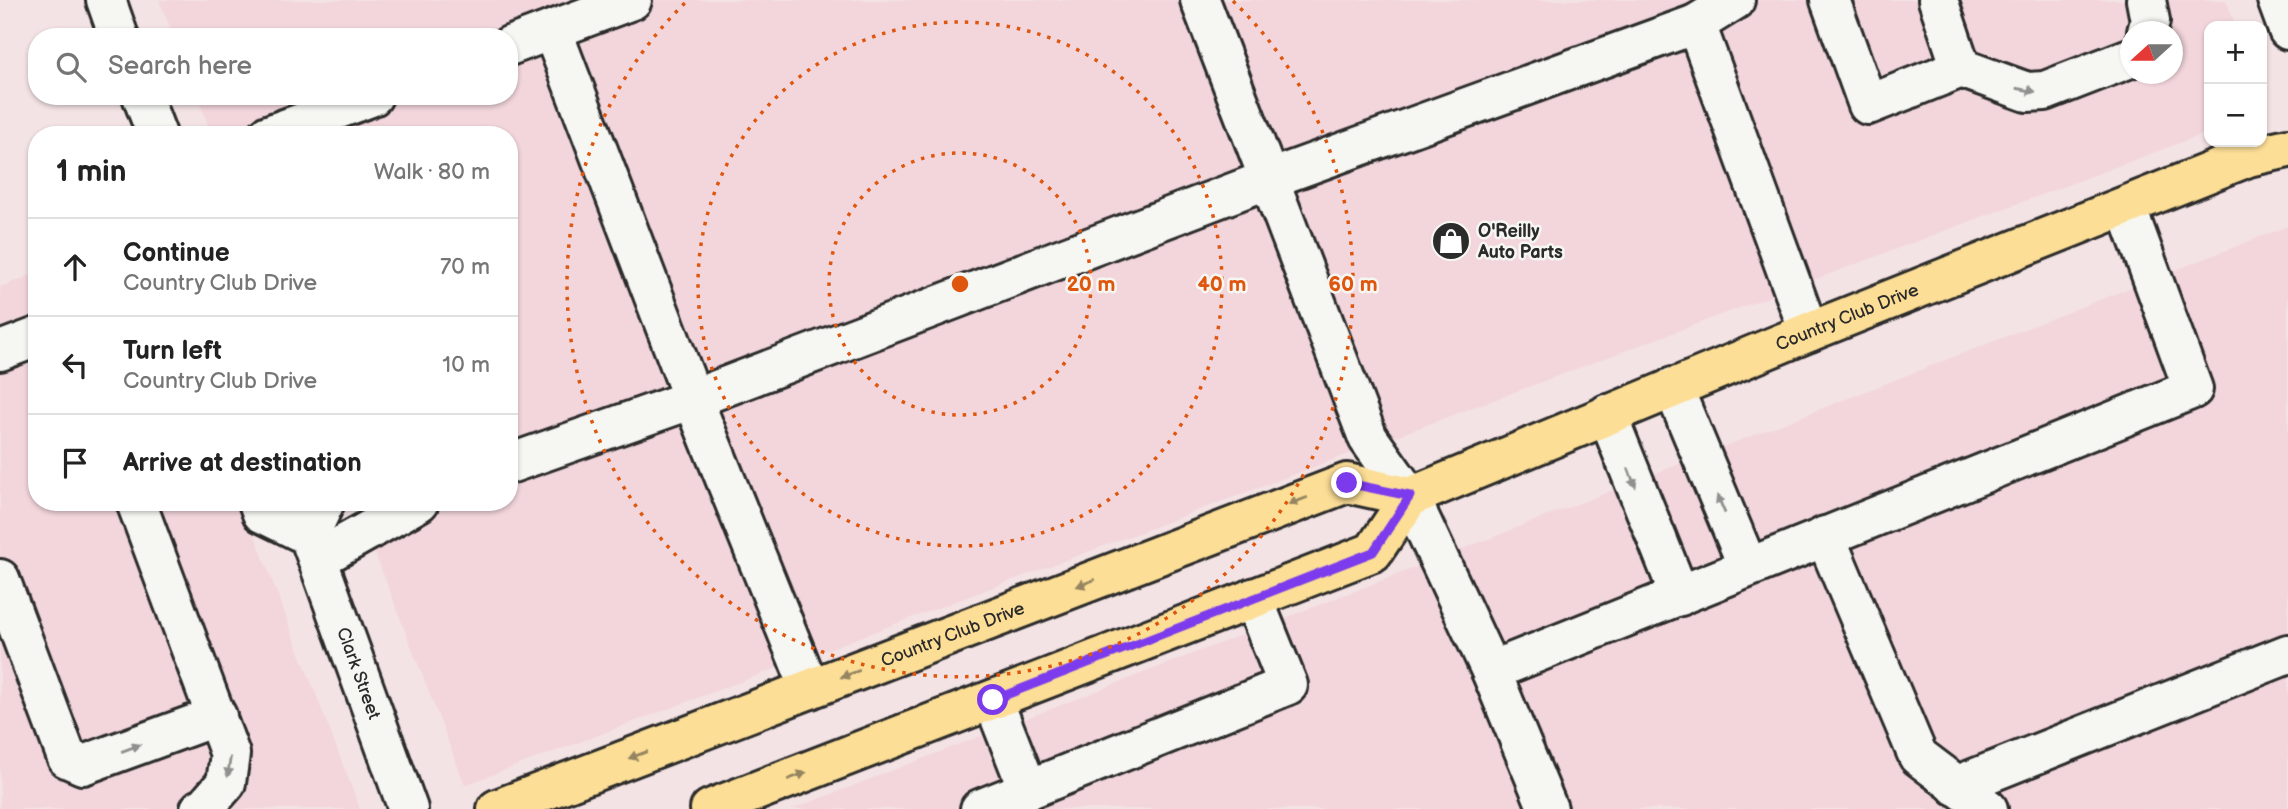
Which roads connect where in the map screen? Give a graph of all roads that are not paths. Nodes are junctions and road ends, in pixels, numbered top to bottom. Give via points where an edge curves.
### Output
1 (106, 0) edge
2 (632, 0) edge
3 (1200, 0) edge
4 (1735, 0) edge
5 (1830, 0) edge
6 (1938, 0) edge
7 (2146, 0) edge
8 (2277, 0) edge
9 (2150, 21) edge
10 (1696, 24) junction
11 (117, 28) edge
12 (552, 30) junction
13 (2288, 30) edge
14 (518, 43) edge
15 (2120, 62) edge
16 (1961, 68) junction
17 (145, 105) edge
18 (356, 105) edge
19 (154, 126) edge
20 (317, 126) edge
21 (2288, 148) edge
22 (1269, 179) junction
23 (2126, 206) junction
24 (1809, 331) junction
25 (28, 340) edge
26 (0, 351) edge
27 (1673, 387) junction
28 (693, 398) junction
29 (1607, 414) junction
30 (518, 461) edge
31 (1410, 496) junction
32 (139, 511) edge
33 (261, 511) edge
34 (324, 511) edge
35 (398, 511) edge
36 (1825, 536) junction
37 (314, 548) junction
38 (1748, 567) junction
39 (0, 579) edge
40 (1680, 596) junction
41 (1253, 598) junction
42 (2288, 654) edge
43 (1491, 671) junction
44 (810, 690) junction
45 (993, 700) junction
46 (217, 716) junction
47 (1956, 786) junction
48 (1028, 789) junction
49 (200, 809) edge
50 (408, 809) edge
51 (497, 809) edge
52 (710, 809) edge
53 (981, 809) edge
54 (1548, 809) edge
55 (1988, 809) edge

1 - 11 street
2 - 12 street
3 - 22 street
4 - 10 street
5 - 16 street via 1868,105
6 - 16 street
7 - 9 street
8 - 13 street
10 - 22 street
10 - 24 street
12 - 14 street
12 - 28 street
16 -> 15 street via 2027,92 2045,92
17 - 19 street
18 - 20 street
21 - 23 main road, Country Club Drive via 2248,157
22 - 28 street
22 - 31 street via 1368,438
23 - 24 main road, Country Club Drive
23 - 36 street via 2193,389
24 - 27 main road, Country Club Drive
25 - 26 street
27 - 29 main road, Country Club Drive
38 -> 27 street
28 - 30 street
28 - 44 street
29 - 31 main road, Country Club Drive
29 -> 40 street
31 - 41 main road via 1373,552
31 - 43 street
31 -> 44 main road, Country Club Drive via 1347,483
32 - 46 street
33 - 37 street
34 - 37 street
35 - 37 street
36 - 38 street
36 - 47 street via 1918,756
37 - 50 street, Clark Street
38 - 40 street
39 -> 46 street via 67,758 83,765
40 - 43 street
41 - 45 main road
41 - 48 street via 1288,685
42 - 47 street
43 - 54 street
44 -> 51 main road, Country Club Drive
45 - 48 street
52 -> 45 main road
46 -> 49 street via 230,754 226,783
47 - 55 street
48 - 53 street

